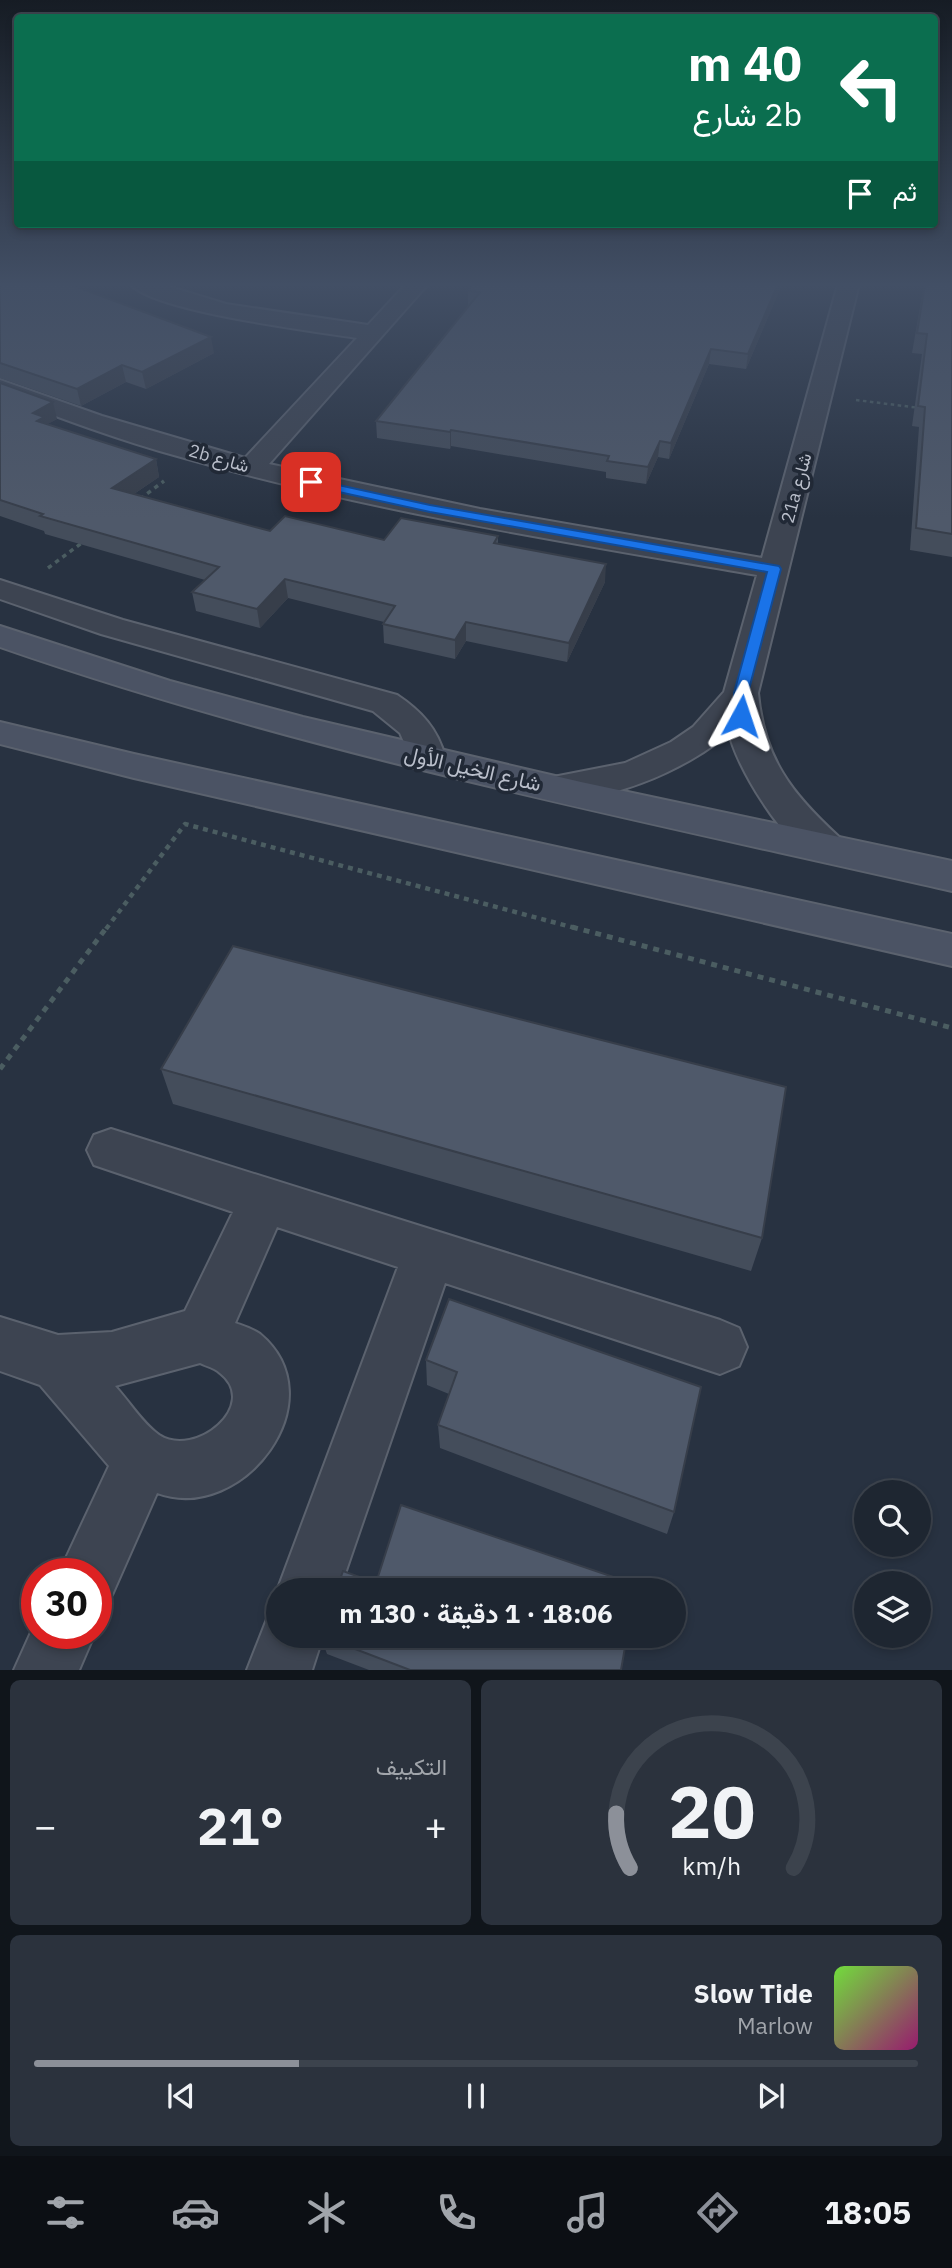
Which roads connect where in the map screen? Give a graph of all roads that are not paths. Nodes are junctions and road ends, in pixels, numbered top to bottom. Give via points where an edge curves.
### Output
1 (347, 362) edge
2 (829, 362) edge
3 (0, 387) edge
4 (252, 467) junction
5 (774, 569) junction
6 (7, 591) edge
7 (0, 636) edge
8 (741, 693) junction
9 (0, 733) edge
10 (426, 757) junction
11 (556, 788) junction
12 (825, 848) junction
13 (952, 876) edge
14 (952, 950) edge
15 (111, 1150) dead end
16 (264, 1200) junction
17 (429, 1254) junction
18 (202, 1336) junction
19 (0, 1344) edge
20 (720, 1348) dead end
21 (58, 1363) junction
22 (143, 1458) junction
23 (97, 1558) edge
24 (313, 1578) edge
25 (287, 1648) edge
26 (56, 1649) edge
27 (46, 1670) edge
28 (279, 1670) edge

1 - 4 street
2 - 5 street, 21a شارع
3 - 4 street, 2b شارع via 81,417
4 - 5 street, 2b شارع via 430,509
5 - 8 street, 21a شارع
6 - 10 street via 112,627 385,703 415,727
7 - 10 main road, شارع الخيل الأول via 209,704
8 - 11 street, 21a شارع via 712,732 661,764 594,784
8 - 12 street, 21a شارع via 741,716 758,768 797,821
9 - 14 main road
10 - 11 main road, شارع الخيل الأول
11 - 12 main road, شارع الخيل الأول
12 - 13 main road, شارع الخيل الأول
15 - 16 street
16 - 17 street
16 - 18 street
17 - 20 street
17 - 24 street
18 - 21 street via 112,1359
18 - 22 street via 227,1343 256,1372 262,1392 260,1415 250,1437 230,1454 186,1470 162,1468
19 - 21 street
21 - 22 street
22 - 23 street
25 - 28 street
26 - 27 street

